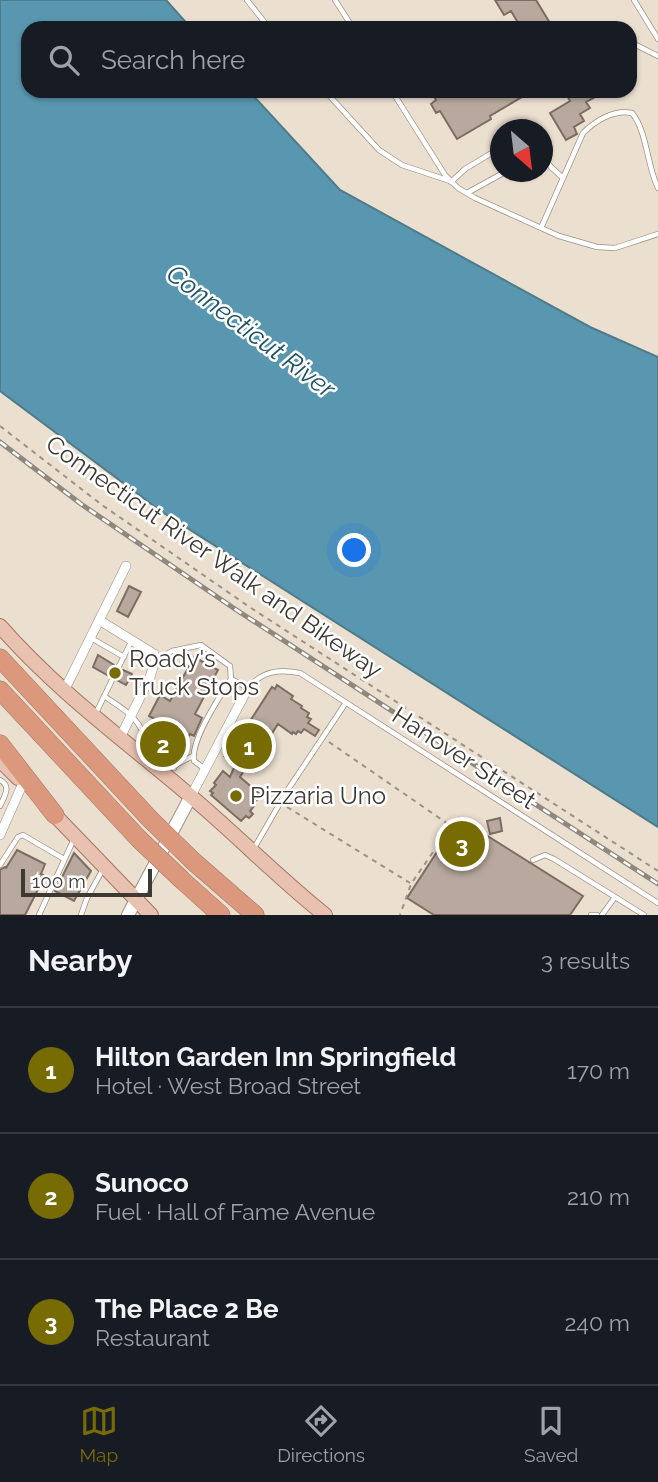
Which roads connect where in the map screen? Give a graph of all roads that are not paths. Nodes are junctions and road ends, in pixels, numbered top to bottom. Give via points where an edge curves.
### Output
1 (247, 0) edge
2 (335, 0) edge
3 (634, 0) edge
4 (264, 21) edge
5 (348, 21) edge
6 (658, 38) edge
7 (637, 45) edge
8 (658, 56) edge
9 (331, 98) edge
10 (396, 98) edge
11 (490, 154) edge
12 (553, 169) edge
13 (563, 178) junction
14 (490, 180) edge
15 (451, 182) junction
16 (658, 188) edge
17 (467, 193) junction
18 (541, 228) junction
19 (658, 234) edge
20 (125, 566) dead end
21 (99, 620) junction
22 (0, 626) edge
23 (90, 637) junction
24 (132, 640) junction
25 (124, 657) junction
26 (0, 658) edge
27 (155, 661) junction
28 (118, 668) dead end
29 (113, 678) dead end
30 (231, 679) junction
31 (248, 688) junction
32 (0, 690) edge
33 (64, 691) junction
34 (104, 696) junction
35 (345, 703) junction
36 (131, 715) junction
37 (94, 717) junction
38 (120, 738) junction
39 (0, 744) edge
40 (146, 752) junction
41 (193, 756) junction
42 (0, 760) edge
43 (205, 769) junction
44 (170, 772) junction
45 (0, 780) edge
46 (23, 783) junction
47 (191, 796) junction
48 (0, 806) edge
49 (55, 815) junction
50 (0, 835) edge
51 (75, 837) junction
52 (252, 850) junction
53 (64, 859) junction
54 (533, 860) dead end
55 (0, 865) edge
56 (105, 867) junction
57 (186, 884) junction
58 (615, 897) junction
59 (136, 900) junction
60 (658, 902) edge
61 (39, 915) edge
62 (81, 915) edge
63 (128, 915) edge
64 (150, 915) edge
65 (213, 915) edge
66 (220, 915) edge
67 (255, 915) edge
68 (325, 915) edge
69 (591, 915) edge
70 (600, 915) edge
71 (644, 915) edge

1 - 4 lane
2 - 5 lane
3 - 6 lane
7 - 8 lane
9 - 15 lane via 379,150 402,165
10 - 15 lane
11 - 15 lane
12 - 13 lane
13 - 16 lane via 583,133 610,116 628,112 640,126
13 - 18 lane
14 - 17 lane
15 - 17 lane
17 - 18 lane
18 - 19 lane via 606,248
20 - 21 street
21 - 23 street
21 - 24 street
22 - 33 main road
23 - 25 lane
23 - 33 street
24 - 25 lane
24 - 27 street via 154,654
25 - 28 lane
26 - 67 highway, bridge via 150,820
27 - 30 lane via 172,651 201,645 230,666
27 - 36 street
29 - 34 lane
30 - 31 lane
30 - 41 lane via 217,699
31 - 35 lane, Hanover Street via 266,674 300,673
31 - 43 street
32 - 57 highway, bridge
33 - 37 main road
34 - 36 lane
34 - 37 lane
35 - 52 lane
35 - 60 lane, Hanover Street
36 - 38 street
36 - 40 lane via 145,736
37 - 38 main road
38 - 40 main road
39 - 49 highway
40 - 44 main road
41 - 43 lane
41 - 44 lane
42 - 46 main road
43 - 47 street
44 - 47 main road
45 - 48 lane via 7,789
46 - 49 main road
46 - 50 street
47 - 52 main road
47 - 59 main road
49 - 51 main road
51 - 53 lane
51 - 56 main road
52 - 68 main road
53 - 55 lane via 23,835
53 - 61 lane
54 - 58 lane via 545,855 554,859
56 - 59 main road
56 - 62 lane
57 - 65 highway
57 - 66 highway
58 - 70 lane
58 - 71 lane
59 - 63 main road
59 - 64 main road
69 - 70 lane

